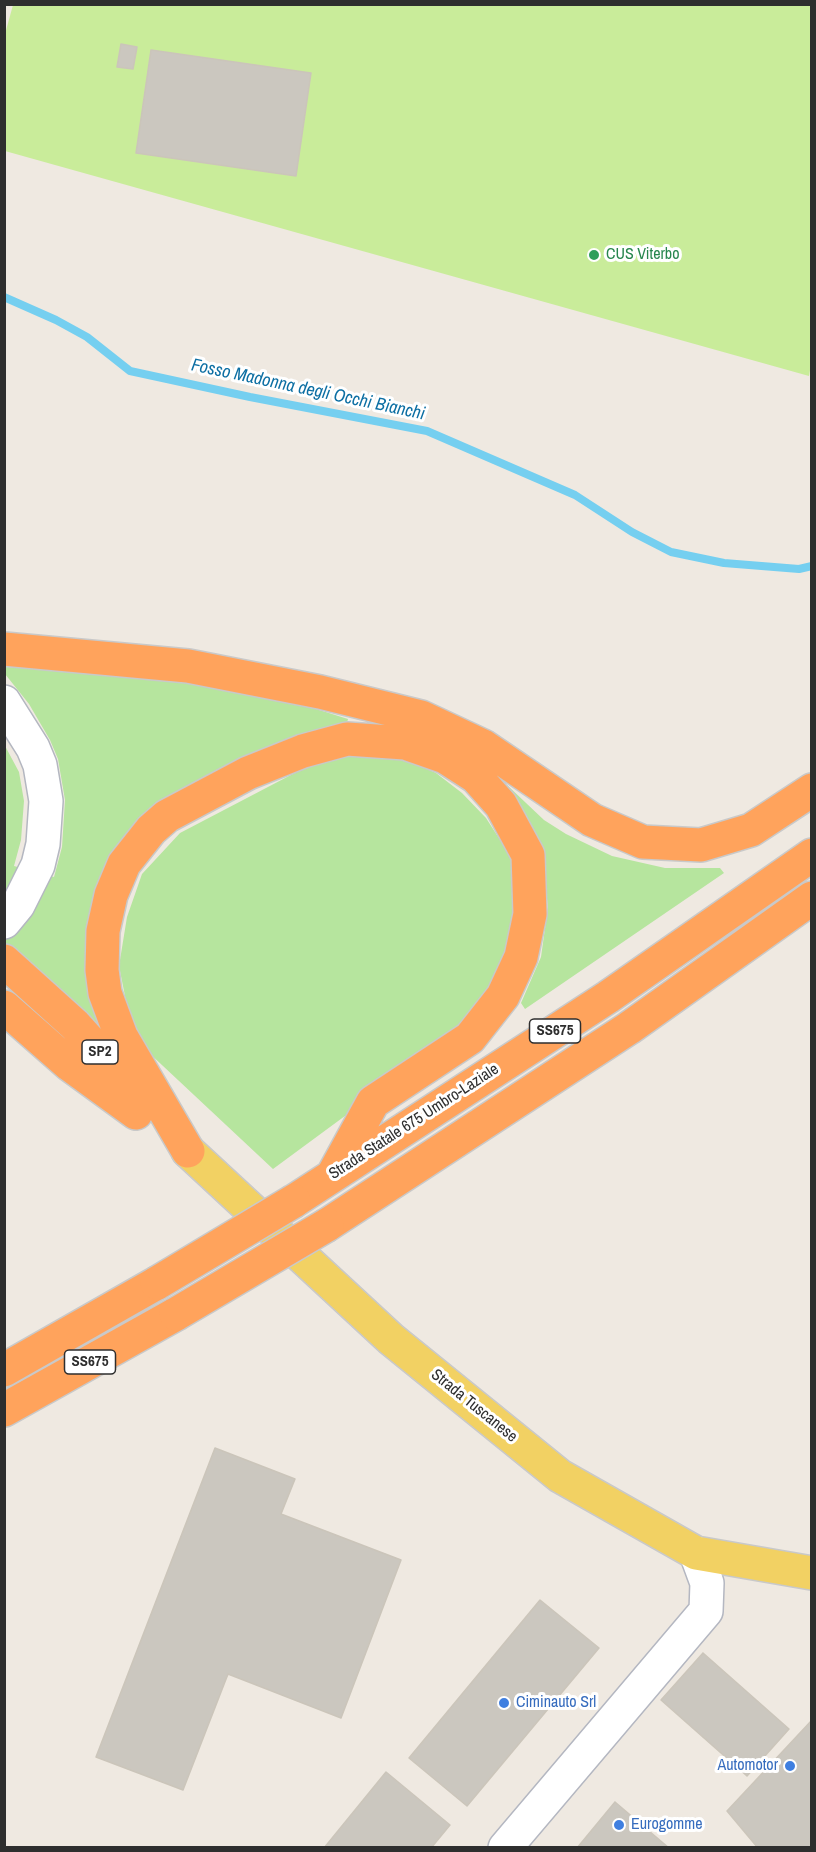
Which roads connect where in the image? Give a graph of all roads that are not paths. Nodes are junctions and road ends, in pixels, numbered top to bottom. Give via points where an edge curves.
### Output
1 (4, 649) edge
2 (4, 702) edge
3 (812, 790) edge
4 (812, 855) edge
5 (812, 898) edge
6 (4, 922) edge
7 (4, 962) edge
8 (4, 1006) edge
9 (188, 1150) junction
10 (333, 1174) junction
11 (4, 1370) edge
12 (4, 1410) edge
13 (696, 1553) junction
14 (812, 1573) edge
15 (505, 1848) edge

1 - 3 highway via 188,666 421,717 483,746 592,820 643,842 701,845 751,830
2 - 6 street via 33,748 45,783 46,822 38,865 18,905
4 - 10 highway, Strada Statale 675 Umbro-Laziale / SS675 via 608,998
5 - 12 highway, SS675, bridge via 629,1028 327,1225
7 - 9 highway, Strada Tuscanese / SP2 via 75,1025
8 - 9 highway, Strada Tuscanese / SP2 via 70,1065
9 - 10 highway via 121,1036 105,993 103,931 111,895 124,864 136,846 167,816 248,773 347,739 405,743 445,757 468,772 501,805 528,855 530,914 521,957 503,996 470,1038 373,1102
9 - 13 main road, Strada Tuscanese / SP2 via 391,1339 560,1476
10 - 11 highway, Strada Statale 675 Umbro-Laziale / SS675, bridge via 157,1283
13 - 14 main road, Strada Tuscanese / SP2
13 - 15 street via 707,1583 706,1611

